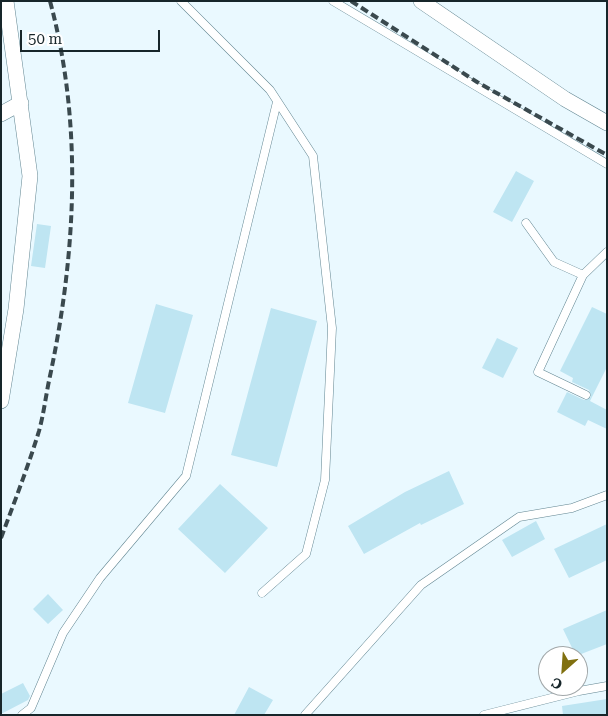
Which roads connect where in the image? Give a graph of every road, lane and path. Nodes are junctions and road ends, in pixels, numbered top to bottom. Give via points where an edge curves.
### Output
1 (6, 1) edge
2 (180, 1) edge
3 (333, 1) edge
4 (421, 1) edge
5 (277, 102) junction
6 (21, 103) junction
7 (1, 114) edge
8 (607, 123) edge
9 (602, 164) edge
10 (526, 223) dead end
11 (607, 252) edge
12 (583, 275) junction
13 (586, 394) dead end
14 (1, 401) edge
15 (607, 496) edge
16 (262, 593) dead end
17 (607, 686) edge
18 (22, 715) edge
19 (305, 715) edge
20 (484, 715) edge

1 - 6 street
2 - 5 lane via 270,90
3 - 9 lane via 396,43
4 - 8 street via 565,99
5 - 16 lane via 313,156 332,328 326,480 306,554
5 - 18 lane via 186,476 100,578 63,633 31,708
6 - 7 street
6 - 14 street via 30,176 16,309
10 - 12 lane via 554,262
11 - 12 lane
12 - 13 lane via 538,372
15 - 19 lane via 572,508 519,517 421,585
17 - 20 lane via 579,690

